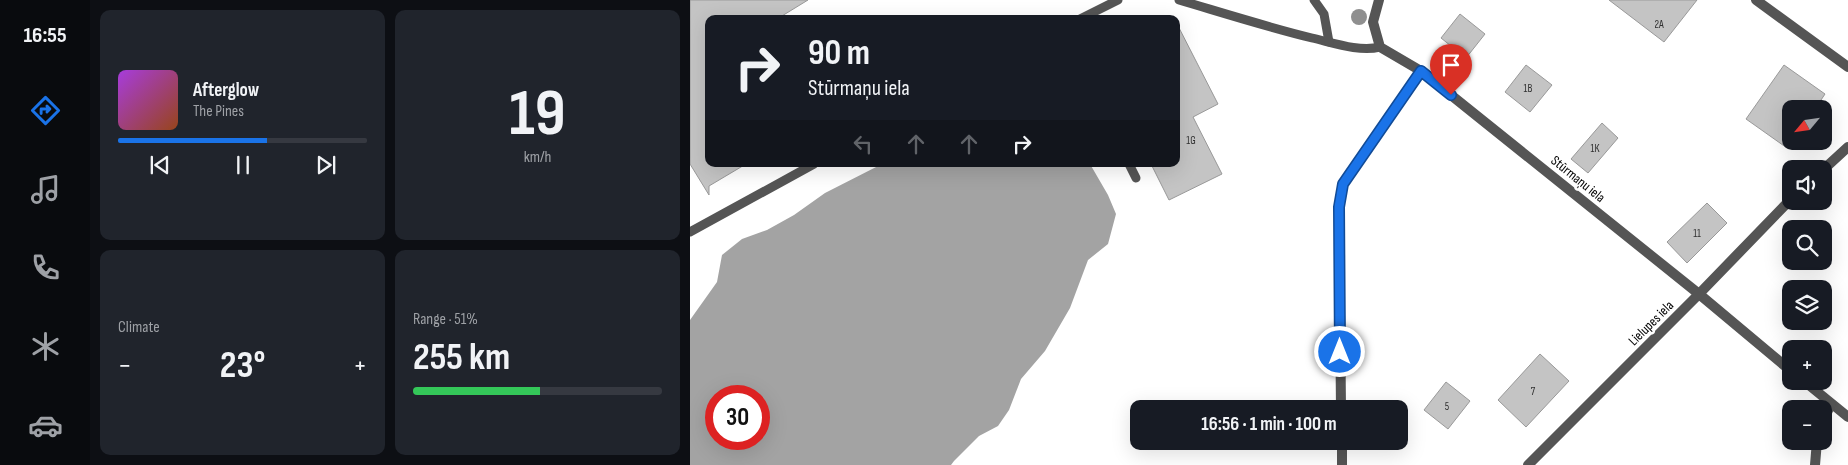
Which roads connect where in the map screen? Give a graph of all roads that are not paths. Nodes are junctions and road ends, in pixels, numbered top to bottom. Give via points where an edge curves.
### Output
1 (1118, 0) edge
2 (1179, 0) edge
3 (1314, 0) edge
4 (1379, 0) edge
5 (1756, 0) edge
6 (1088, 15) edge
7 (1329, 42) junction
8 (1380, 47) junction
9 (1848, 67) edge
10 (1421, 71) junction
11 (1848, 147) edge
12 (1832, 162) edge
13 (809, 167) edge
14 (1130, 167) edge
15 (1136, 178) dead end
16 (1782, 209) edge
17 (690, 232) edge
18 (1699, 294) junction
19 (1782, 363) edge
20 (1815, 390) edge
21 (1341, 400) edge
22 (1826, 400) edge
23 (1832, 405) edge
24 (1848, 417) edge
25 (1342, 450) edge
26 (1816, 450) edge
27 (1342, 465) edge
28 (1528, 465) edge
29 (1815, 465) edge

1 - 6 lane
2 - 7 lane
3 - 7 lane via 1324,14
4 - 8 street via 1373,22
5 - 9 street
7 - 8 lane via 1368,50
8 - 10 street, Stūrmaņu iela
10 - 18 street, Stūrmaņu iela
10 - 21 street via 1343,184 1339,207
11 - 12 street
13 - 17 lane
14 - 15 lane
16 - 18 street, Lielupes iela
18 - 19 street, Stūrmaņu iela
18 - 28 street, Lielupes iela
20 - 22 street
23 - 24 street
25 - 27 street
26 - 29 street

